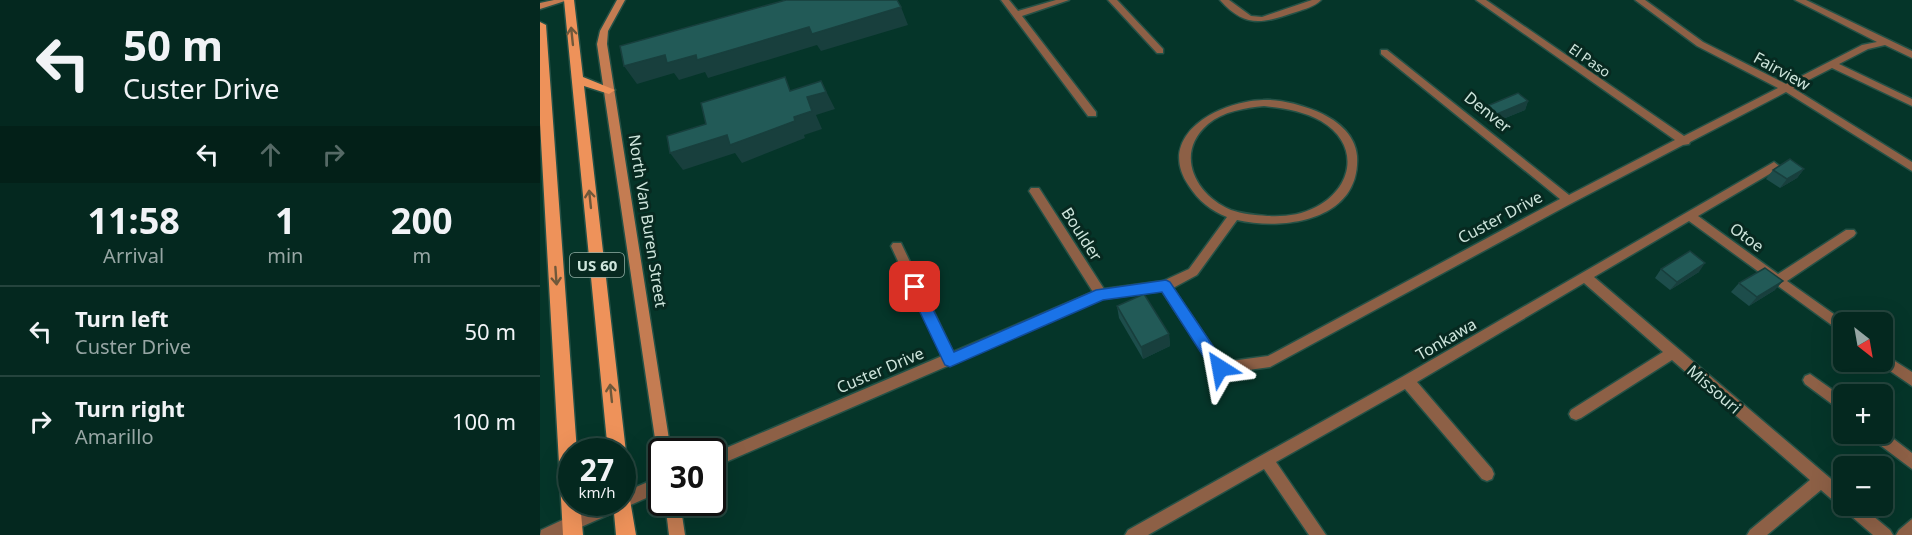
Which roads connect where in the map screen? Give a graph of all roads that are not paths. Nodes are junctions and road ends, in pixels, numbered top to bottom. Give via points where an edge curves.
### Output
1 (566, 0) edge
2 (621, 0) edge
3 (1005, 0) edge
4 (1065, 0) edge
5 (1112, 0) edge
6 (1224, 0) edge
7 (1317, 0) edge
8 (1480, 0) edge
9 (1639, 0) edge
10 (1799, 0) edge
11 (540, 6) edge
12 (1016, 15) junction
13 (540, 25) edge
14 (540, 42) edge
15 (1883, 43) junction
16 (1160, 51) dead end
17 (1384, 52) dead end
18 (1912, 55) edge
19 (1833, 65) junction
20 (576, 79) junction
21 (1788, 89) junction
22 (609, 90) junction
23 (1912, 103) edge
24 (1092, 114) dead end
25 (1685, 142) junction
26 (1774, 166) edge
27 (1912, 167) edge
28 (1035, 191) dead end
29 (1568, 201) junction
30 (1235, 215) junction
31 (1689, 215) junction
32 (1850, 233) dead end
33 (897, 246) dead end
34 (1585, 277) junction
35 (1779, 280) junction
36 (1166, 286) junction
37 (1101, 294) junction
38 (1833, 321) edge
39 (1672, 353) junction
40 (950, 360) junction
41 (1893, 366) edge
42 (1810, 380) dead end
43 (1912, 380) edge
44 (1407, 381) junction
45 (1833, 398) edge
46 (1576, 414) dead end
47 (615, 438) edge
48 (662, 438) edge
49 (1890, 444) edge
50 (726, 455) edge
51 (1267, 461) junction
52 (1912, 462) edge
53 (1487, 474) dead end
54 (1820, 481) junction
55 (1833, 491) edge
56 (596, 516) edge
57 (624, 516) edge
58 (674, 516) edge
59 (1862, 516) edge
60 (1912, 527) edge
61 (573, 529) edge
62 (546, 535) edge
63 (626, 535) edge
64 (677, 535) edge
65 (1132, 535) edge
66 (1318, 535) edge
67 (1755, 535) edge
68 (1885, 535) edge
69 (1904, 535) edge

1 - 11 street
20 -> 1 main road, US 60
2 - 22 street, North Van Buren Street via 604,31 602,44
3 - 12 street
4 - 12 street
5 - 16 street
6 - 7 street via 1254,21 1269,20
8 - 25 street, El Paso
9 - 21 street, Fairview via 1700,44
10 - 15 street
12 - 24 street
13 - 14 main road, US 60
14 -> 61 main road, US 60
15 - 18 street
15 - 19 street, Custer Drive
17 - 29 street, Denver
19 - 21 street, Custer Drive
19 - 23 street
20 - 22 main road
47 -> 20 main road, US 60
21 - 25 street, Custer Drive
21 - 27 street, Fairview
22 - 48 street, North Van Buren Street
25 - 29 street, Custer Drive
26 - 31 street, Tonkawa
28 - 37 street, Boulder
29 - 36 street, Custer Drive via 1270,361 1220,368
30 - 30 street via 1283,220 1313,214 1337,200 1351,182 1354,151 1343,132 1324,117 1292,105 1237,106 1205,122 1190,138 1183,158 1188,178 1203,197
30 - 36 street, Custer Drive via 1193,272
31 - 34 street, Tonkawa
31 - 35 street, Otoe
32 - 35 street
33 - 40 street
34 - 39 street, Missouri
34 - 44 street, Tonkawa
35 - 38 street, Otoe
36 - 37 street, Custer Drive
37 - 40 street, Custer Drive
39 - 46 street
39 - 54 street, Missouri
40 - 50 street, Custer Drive
41 - 43 street
42 - 45 street
44 - 51 street, Tonkawa
44 - 53 street
49 - 52 street
51 - 65 street, Tonkawa
51 - 66 street
54 - 55 street, Missouri
54 - 67 street
56 - 61 street
57 - 63 main road
58 - 64 street
59 - 68 street
60 - 69 street
61 - 62 street

